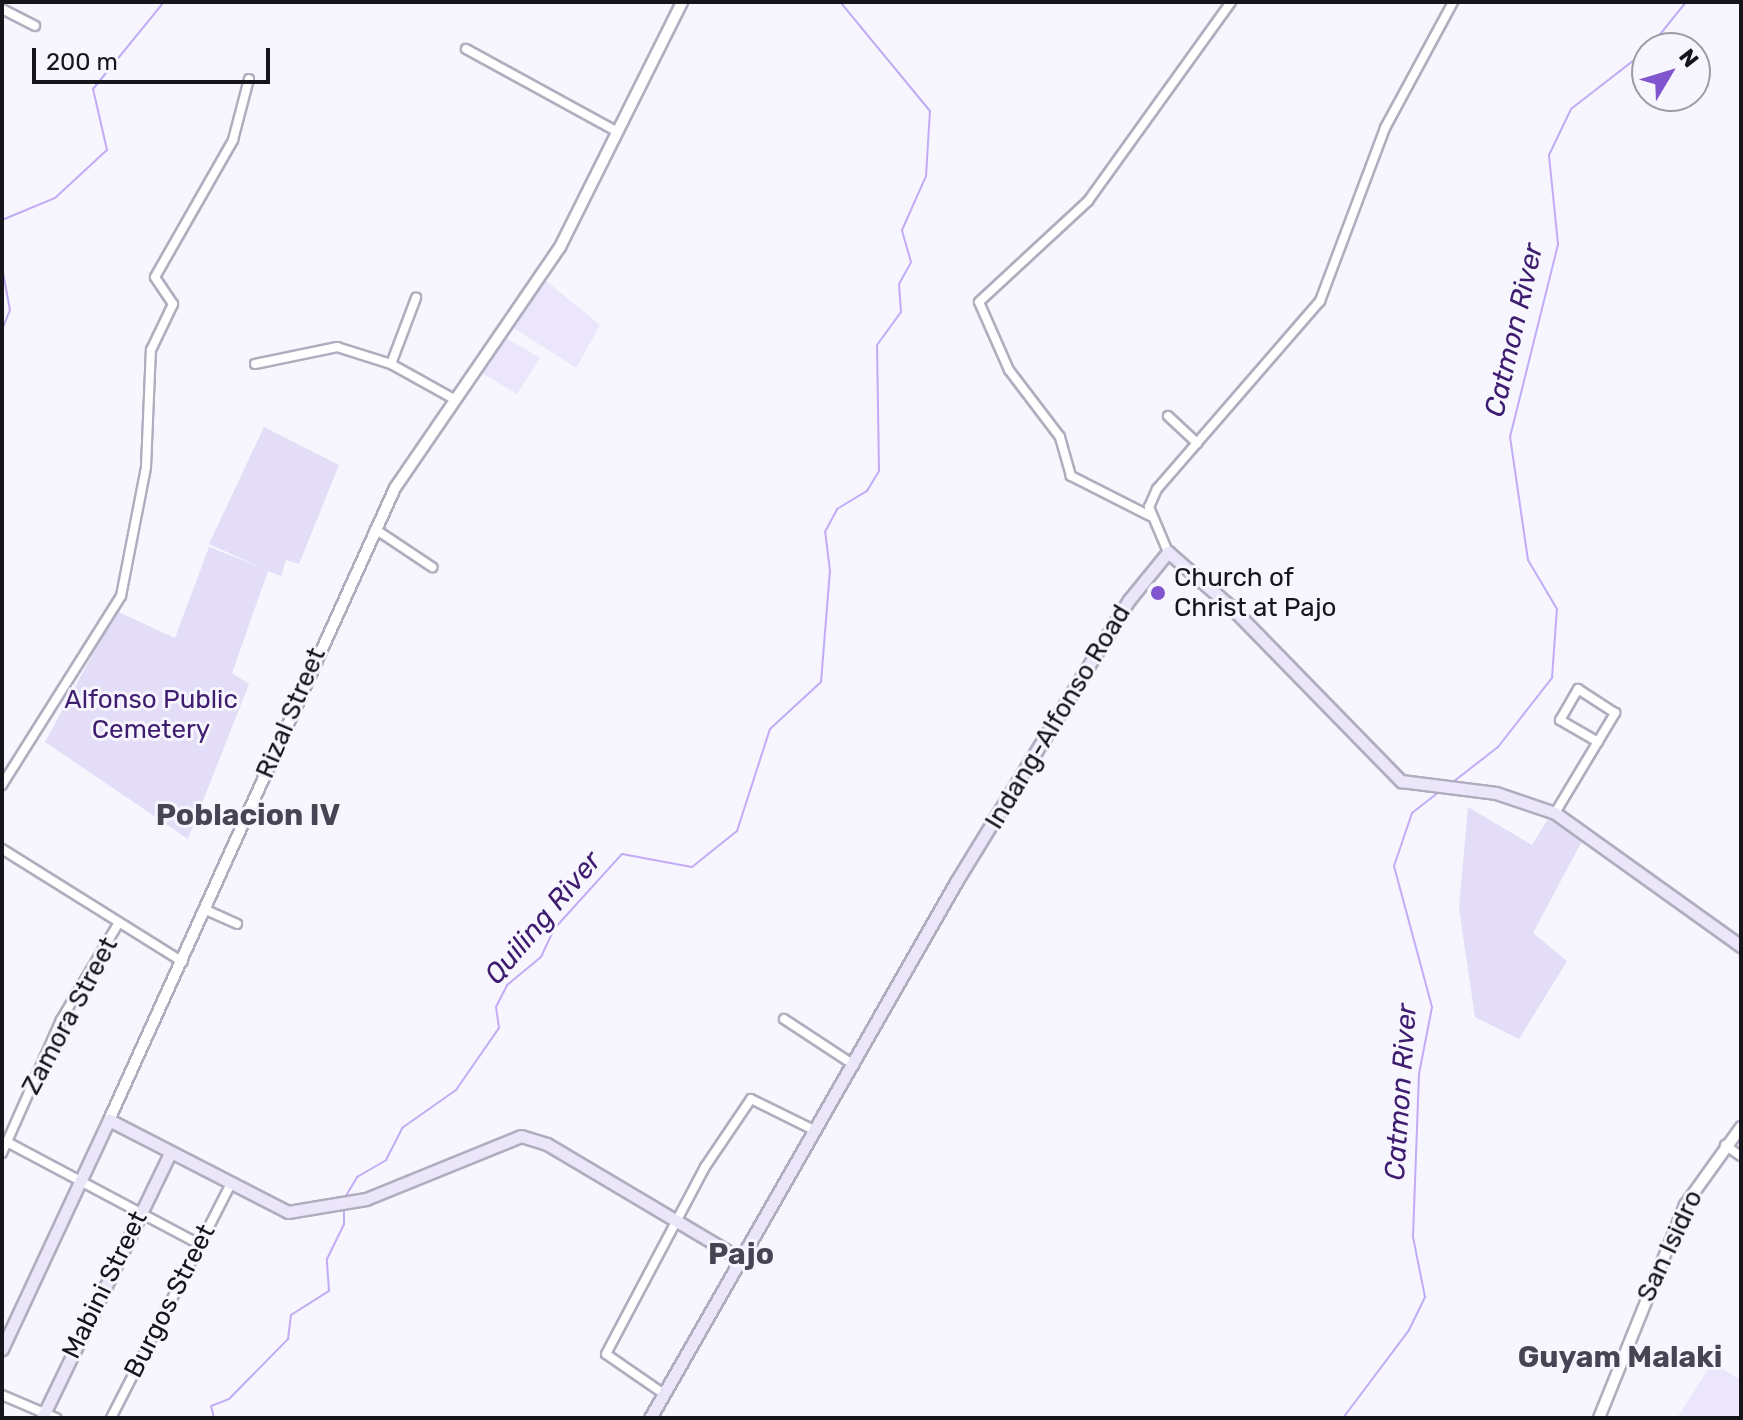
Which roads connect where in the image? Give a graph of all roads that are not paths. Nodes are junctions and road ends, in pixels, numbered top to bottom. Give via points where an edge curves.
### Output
1 (682, 2) edge
2 (1231, 2) edge
3 (1453, 2) edge
4 (2, 9) edge
5 (35, 26) dead end
6 (466, 49) dead end
7 (249, 79) dead end
8 (614, 130) junction
9 (416, 298) dead end
10 (255, 364) dead end
11 (391, 364) junction
12 (454, 399) junction
13 (1168, 416) dead end
14 (1197, 443) junction
15 (1150, 516) junction
16 (375, 529) junction
17 (1168, 552) junction
18 (432, 567) dead end
19 (1598, 742) junction
20 (2, 785) edge
21 (1555, 813) junction
22 (2, 849) edge
23 (206, 910) junction
24 (118, 924) junction
25 (237, 924) dead end
26 (1741, 946) edge
27 (183, 962) junction
28 (784, 1019) dead end
29 (854, 1065) junction
30 (109, 1120) junction
31 (1741, 1127) edge
32 (817, 1131) junction
33 (7, 1142) junction
34 (1725, 1145) junction
35 (2, 1153) edge
36 (170, 1153) junction
37 (1741, 1156) edge
38 (80, 1179) junction
39 (231, 1184) junction
40 (139, 1214) junction
41 (681, 1223) junction
42 (197, 1243) junction
43 (741, 1259) junction
44 (2, 1349) edge
45 (664, 1394) junction
46 (2, 1395) edge
47 (48, 1416) edge
48 (111, 1418) edge
49 (650, 1418) edge
50 (1599, 1418) edge

1 - 8 street, Rizal Street
2 - 15 street via 1088,201 979,302 1009,370 1060,437 1071,476
3 - 14 street via 1385,128 1320,301
4 - 5 street
6 - 8 street
7 - 20 street via 233,140 155,277 173,304 151,350 146,467 121,596
8 - 12 street, Rizal Street via 560,247
9 - 11 street
10 - 11 street via 337,347
11 - 12 street
12 - 16 street, Rizal Street
13 - 14 street
14 - 15 street via 1157,489
15 - 17 street
16 - 18 street
16 - 23 street, Rizal Street
17 - 21 main road via 1409,785 1526,800
17 - 29 main road, Indang-Alfonso Road via 1129,600 956,882
19 - 19 street via 1560,720 1578,689 1615,713
19 - 21 street
21 - 26 main road
22 - 24 street
23 - 25 street
23 - 27 street, Rizal Street
24 - 27 street
24 - 33 street, Zamora Street via 61,1020
27 - 30 street, Rizal Street
28 - 29 street
29 - 32 main road, Indang-Alfonso Road
30 - 36 main road
30 - 38 main road, Rizal Street
31 - 34 street, San Isidro
32 - 41 street via 751,1099 705,1167
32 - 43 main road, Indang-Alfonso Road
33 - 35 street, Zamora Street
33 - 38 street
34 - 37 street
34 - 50 street, San Isidro via 1685,1205
36 - 39 main road
36 - 40 main road, Mabini Street
38 - 40 street
38 - 44 main road, Rizal Street
39 - 41 main road via 288,1212 332,1208 521,1136 547,1144
39 - 42 street, Burgos Street
40 - 42 street
40 - 47 main road, Mabini Street
41 - 43 main road
41 - 45 street via 606,1354
42 - 48 street, Burgos Street
43 - 45 main road, Indang-Alfonso Road
45 - 49 main road, Indang-Alfonso Road
46 - 47 street

